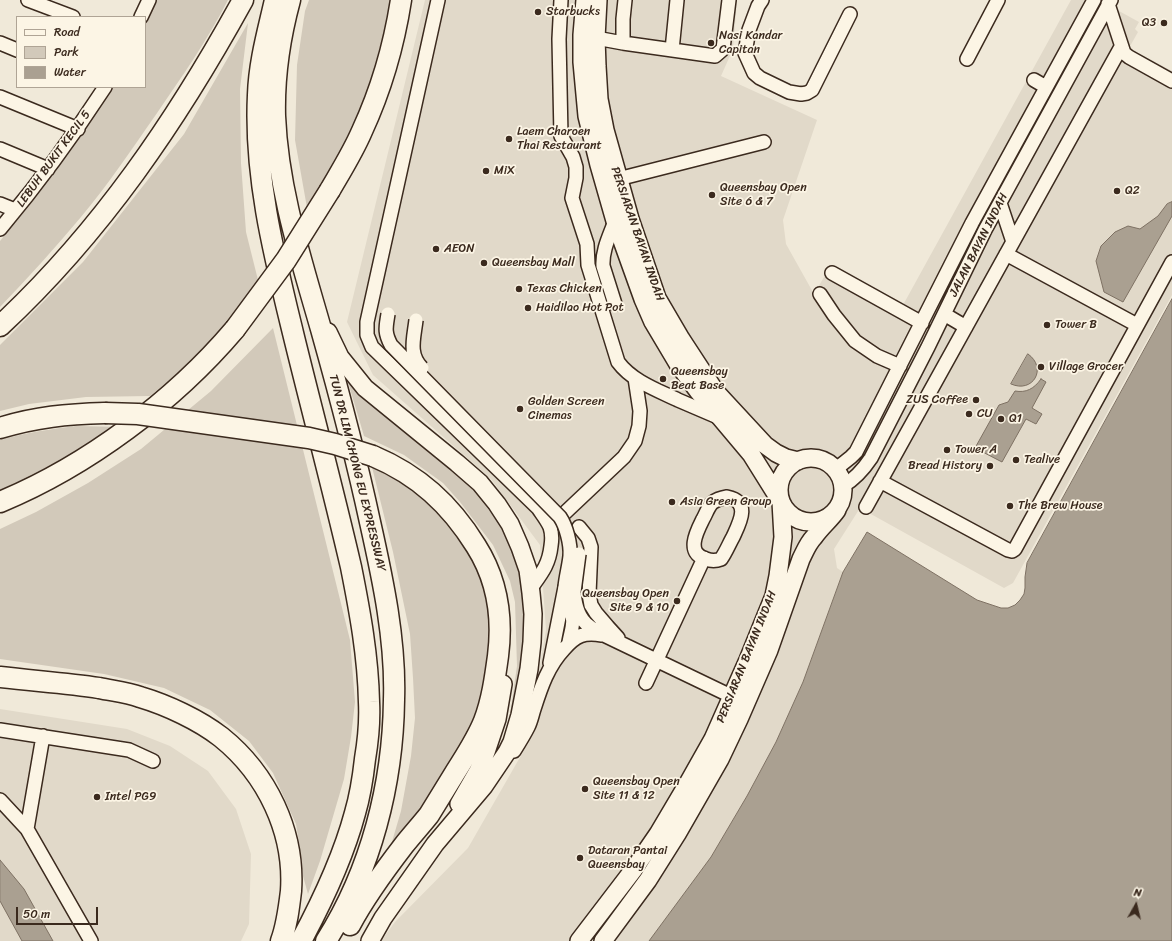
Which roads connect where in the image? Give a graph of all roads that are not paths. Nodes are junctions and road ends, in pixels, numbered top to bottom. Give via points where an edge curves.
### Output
1 (28, 0) edge
2 (149, 0) edge
3 (243, 0) edge
4 (275, 0) edge
5 (290, 0) edge
6 (401, 0) edge
7 (438, 0) edge
8 (561, 0) edge
9 (585, 0) edge
10 (598, 0) edge
11 (625, 0) edge
12 (677, 0) edge
13 (728, 0) edge
14 (762, 0) edge
15 (998, 0) edge
16 (1094, 0) edge
17 (1110, 2) edge
18 (850, 14) dead end
19 (70, 16) edge
20 (141, 16) edge
21 (596, 38) junction
22 (0, 43) edge
23 (623, 43) junction
24 (1121, 47) junction
25 (16, 50) edge
26 (672, 50) junction
27 (967, 60) dead end
28 (1034, 80) dead end
29 (1172, 81) edge
30 (1046, 87) junction
31 (104, 88) edge
32 (0, 97) edge
33 (78, 129) junction
34 (764, 142) dead end
35 (0, 149) edge
36 (48, 169) junction
37 (618, 179) junction
38 (1000, 203) junction
39 (0, 204) edge
40 (16, 210) junction
41 (617, 227) junction
42 (0, 229) edge
43 (1013, 242) junction
44 (1006, 254) junction
45 (1172, 262) edge
46 (832, 273) dead end
47 (820, 294) dead end
48 (314, 303) junction
49 (615, 304) dead end
50 (388, 314) dead end
51 (944, 314) junction
52 (416, 320) dead end
53 (922, 323) junction
54 (1137, 325) junction
55 (0, 326) edge
56 (966, 327) junction
57 (900, 366) junction
58 (635, 378) junction
59 (720, 418) junction
60 (0, 428) edge
61 (798, 461) junction
62 (836, 469) junction
63 (880, 481) junction
64 (843, 486) junction
65 (0, 502) edge
66 (781, 502) junction
67 (866, 507) dead end
68 (837, 510) junction
69 (580, 527) dead end
70 (550, 528) junction
71 (704, 558) junction
72 (531, 588) junction
73 (496, 595) junction
74 (569, 596) junction
75 (606, 636) junction
76 (569, 642) junction
77 (627, 646) junction
78 (558, 654) junction
79 (656, 660) junction
80 (549, 668) junction
81 (0, 677) edge
82 (646, 683) dead end
83 (732, 697) junction
84 (0, 730) edge
85 (43, 736) junction
86 (154, 761) dead end
87 (493, 774) junction
88 (0, 800) edge
89 (27, 829) junction
90 (435, 844) junction
91 (91, 941) edge
92 (281, 941) edge
93 (300, 941) edge
94 (326, 941) edge
95 (341, 941) edge
96 (370, 941) edge
97 (579, 941) edge
98 (602, 941) edge

1 - 19 street
2 - 20 street
3 - 55 highway via 189,94 110,207 60,266
4 - 93 highway via 261,60 258,95 262,193 275,259 351,567 366,649 369,703 367,749 355,813 338,865
5 - 48 highway, TUN DR LIM CHONG EU EXPRESSWAY via 280,44 276,84 277,143 289,217
6 - 65 highway, bridge via 382,81 362,131 330,190 286,260 235,329 215,353 186,380 129,427 78,462 25,492
7 - 70 street via 367,322 367,335 372,347 538,508
8 - 58 street via 561,136 569,147 576,167 572,198 587,244 588,265 618,362
9 - 41 main road, PERSIARAN BAYAN INDAH via 582,62 587,116
10 - 21 main road, PERSIARAN BAYAN INDAH
11 - 23 street
12 - 26 street
13 - 26 street via 723,50 715,56
14 - 18 street via 749,30 746,57 754,73 760,78 790,92 801,94 812,90
15 - 27 street
16 - 30 street, JALAN BAYAN INDAH
17 - 24 street
17 - 38 street, JALAN BAYAN INDAH
21 - 23 street
21 - 37 main road, PERSIARAN BAYAN INDAH via 599,99
22 - 25 street
23 - 26 street
24 - 29 street via 1128,57 1153,73
24 - 43 street
28 - 30 street
30 - 53 street, JALAN BAYAN INDAH via 972,223
31 - 33 street, LEBUH BUKIT KECIL 5
32 - 33 street
33 - 36 street, LEBUH BUKIT KECIL 5
34 - 37 street
35 - 36 street
36 - 40 street, LEBUH BUKIT KECIL 5
37 - 61 main road, PERSIARAN BAYAN INDAH via 657,298 681,339 715,391 765,445 786,458
38 - 43 street
38 - 51 street, JALAN BAYAN INDAH
39 - 40 street
40 - 42 street, LEBUH BUKIT KECIL 5
41 - 49 street via 610,251 607,278
41 - 59 main road, PERSIARAN BAYAN INDAH via 653,322 678,364
43 - 44 street
44 - 54 street via 1089,304
44 - 56 street
45 - 54 street
46 - 53 street
47 - 57 street via 855,341 877,356
48 - 72 main road via 340,357 365,388 458,463 480,483 497,504 510,524 520,547
48 - 94 highway, TUN DR LIM CHONG EU EXPRESSWAY via 360,475 379,559 390,626 394,678 393,725 377,822 355,885
50 - 74 street, bridge via 385,330 391,345 560,517 570,548
51 - 56 street
51 - 64 street, JALAN BAYAN INDAH via 866,466 853,480
52 - 74 street, bridge via 413,354 417,362 567,515 579,554
53 - 57 street, JALAN BAYAN INDAH
54 - 63 street via 1012,551
56 - 63 street
57 - 62 street, JALAN BAYAN INDAH via 856,452
58 - 59 street via 657,391
58 - 70 street via 640,411 635,441 624,457
59 - 66 main road, PERSIARAN BAYAN INDAH via 751,454
60 - 73 highway, bridge via 57,415 138,414 309,438 373,456 419,481 445,504 462,524 479,551
61 - 62 main road via 818,459 828,462
61 - 66 main road via 783,474 779,493
62 - 64 main road
63 - 67 street
64 - 68 main road via 842,499
66 - 68 main road via 786,511 802,521 821,521
66 - 83 main road, PERSIARAN BAYAN INDAH via 783,537 774,596
68 - 98 main road, PERSIARAN BAYAN INDAH via 814,536 801,559 769,650 720,759 669,848
69 - 77 street via 591,546 591,604 608,627
70 - 72 street via 550,557
71 - 71 street via 695,549 695,535 711,504 720,498 733,499 740,504 742,515 723,556 717,561
71 - 79 street
72 - 87 main road via 532,642 524,699 512,742
73 - 90 main road via 505,646 505,670 497,719 478,771
73 - 95 highway via 500,628 499,649 492,696 484,721 471,749 429,814 361,904
74 - 75 street via 589,627
74 - 76 street via 574,621
74 - 78 street
74 - 80 street
75 - 76 street via 580,635
75 - 77 street
76 - 78 street
77 - 79 street
78 - 80 street
79 - 82 street
79 - 83 street
80 - 87 street via 528,726 515,750
81 - 92 highway via 123,692 180,713 221,737 250,766 262,783 285,831 291,883 285,930
83 - 97 main road, PERSIARAN BAYAN INDAH via 713,739 658,834
84 - 85 street
85 - 86 street via 129,750
85 - 89 street
87 - 90 main road
88 - 89 street
89 - 91 street
90 - 96 main road via 383,918

